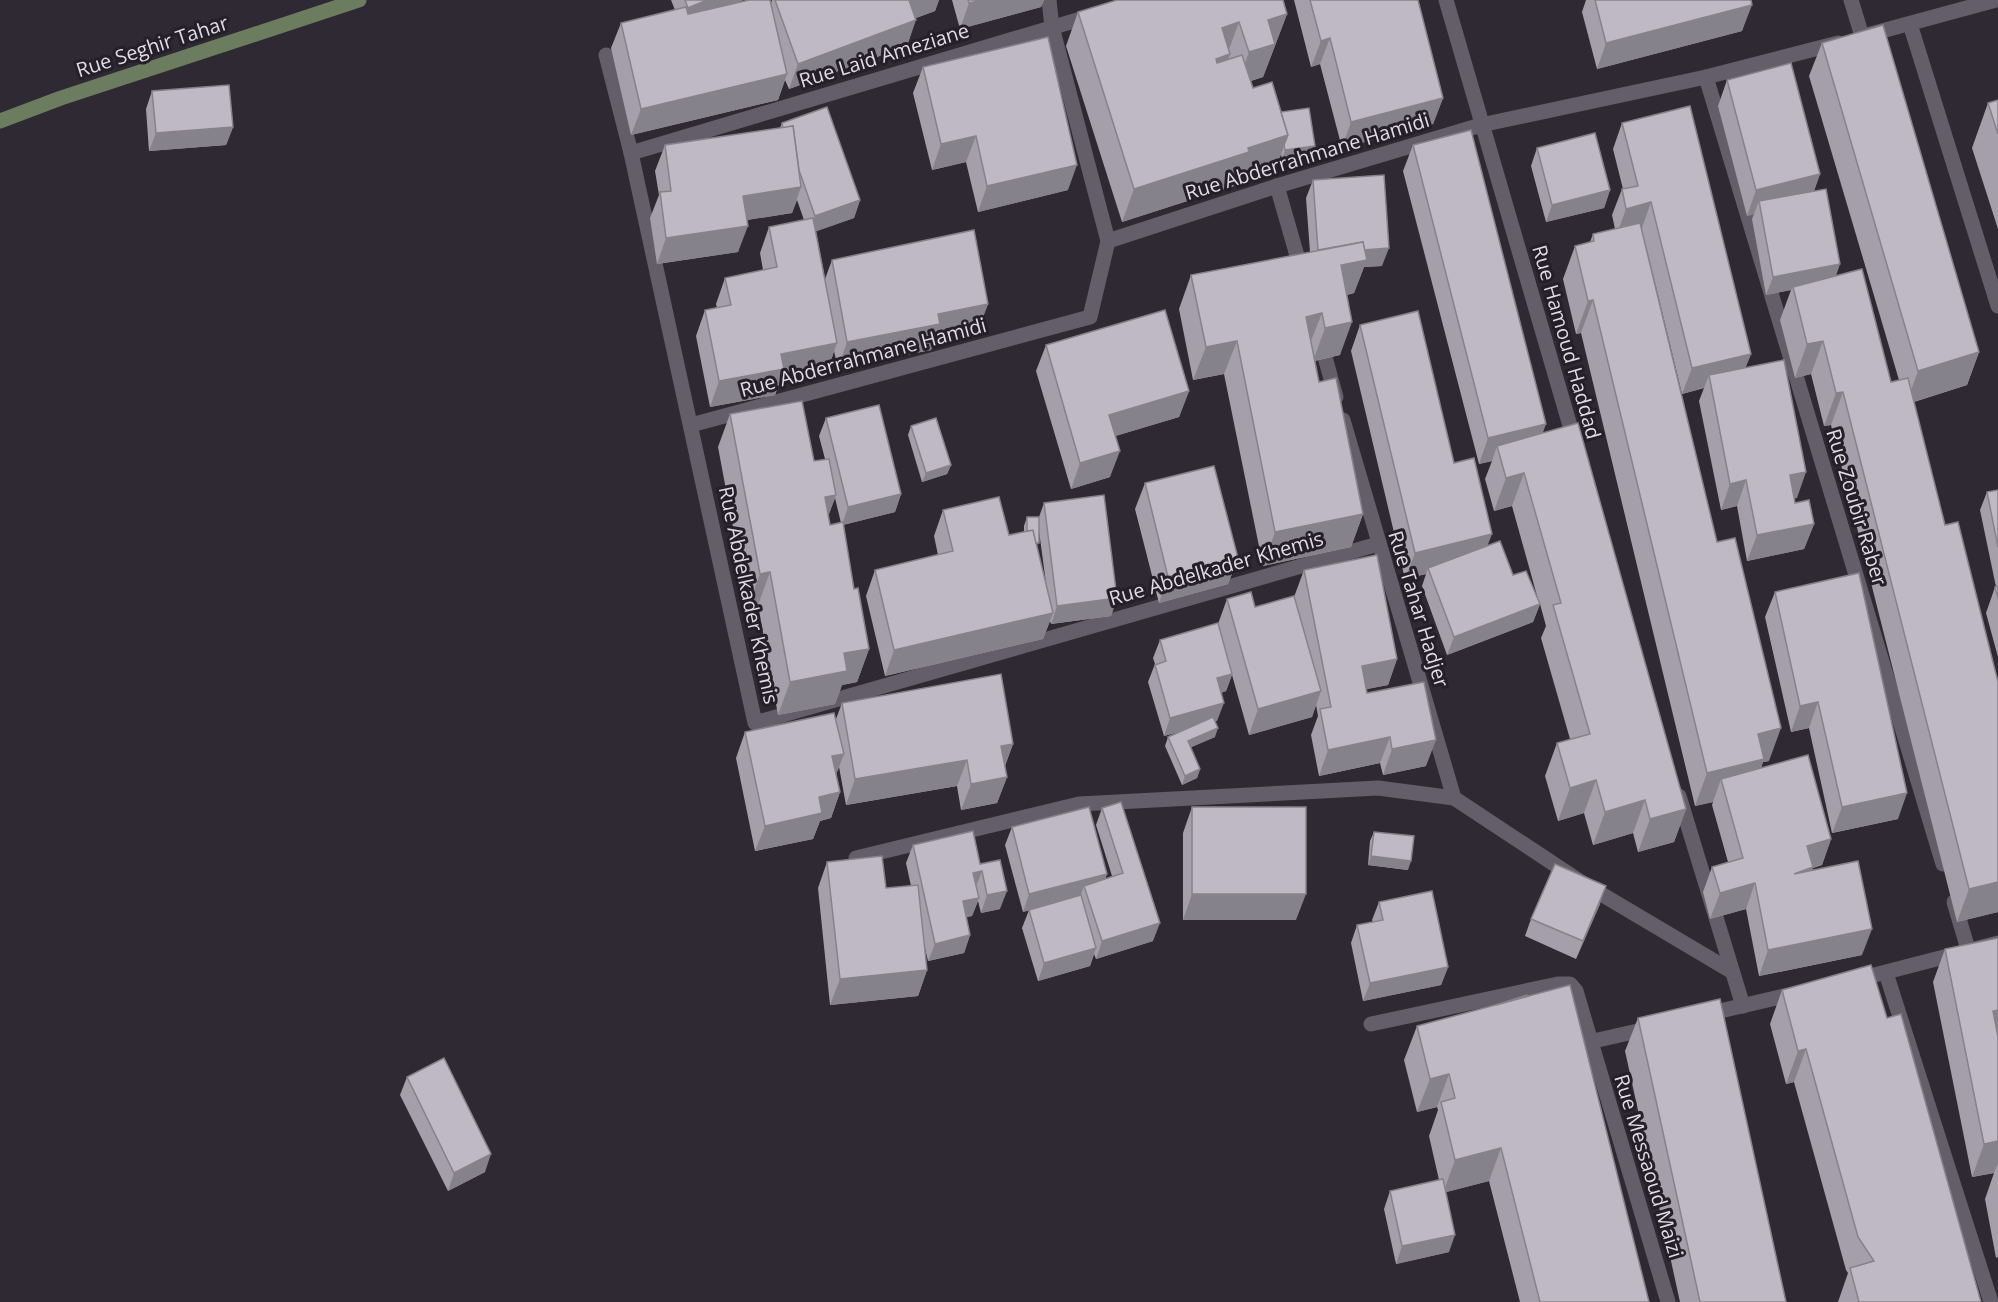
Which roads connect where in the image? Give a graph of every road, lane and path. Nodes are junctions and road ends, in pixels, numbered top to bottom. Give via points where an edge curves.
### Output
1 (359, 0) edge
2 (1049, 0) edge
3 (1446, 0) edge
4 (1851, 0) edge
5 (1996, 0) edge
6 (1107, 12) edge
7 (1910, 24) junction
8 (1052, 27) junction
9 (1862, 36) junction
10 (606, 55) dead end
11 (1706, 77) junction
12 (0, 121) edge
13 (1481, 125) junction
14 (631, 153) junction
15 (1277, 186) junction
16 (1108, 241) junction
17 (1306, 290) edge
18 (1998, 306) edge
19 (1316, 324) edge
20 (691, 425) junction
21 (1579, 456) edge
22 (1378, 544) junction
23 (1673, 776) edge
24 (1454, 798) junction
25 (856, 858) edge
26 (1998, 943) edge
27 (1968, 950) junction
28 (1731, 970) junction
29 (1886, 973) junction
30 (1842, 983) edge
31 (1809, 991) edge
32 (1743, 1006) junction
33 (1688, 1019) edge
34 (1371, 1024) dead end
35 (1666, 1024) edge
36 (1589, 1042) junction
37 (1668, 1302) edge
38 (1991, 1302) edge

1 - 12 main road, Rue Seghir Tahar
2 - 8 street
3 - 13 street, Rue Hamoud Haddad
4 - 9 street
5 - 7 street, Rue Abderrahmane Hamidi
6 - 8 street, Rue Laid Ameziane
7 - 9 street, Rue Abderrahmane Hamidi
7 - 18 street
8 - 14 street, Rue Laid Ameziane
8 - 16 street
9 - 11 street, Rue Abderrahmane Hamidi
10 - 14 street, Rue Abdelkader Khemis
11 - 13 street, Rue Abderrahmane Hamidi
11 - 27 street, Rue Zoubir Raber
13 - 15 street, Rue Abderrahmane Hamidi
13 - 21 street, Rue Hamoud Haddad
14 - 20 street, Rue Abdelkader Khemis
15 - 16 street, Rue Abderrahmane Hamidi
15 - 17 street
16 - 20 street, Rue Abderrahmane Hamidi via 1090,317
19 - 22 street, Rue Tahar Hadjer
20 - 22 street, Rue Abdelkader Khemis via 755,723
22 - 24 street, Rue Tahar Hadjer
23 - 28 street
24 - 25 street via 1378,788 1079,804
24 - 28 street via 1581,882
26 - 27 street
27 - 29 street
28 - 32 street
29 - 30 street
29 - 38 street
31 - 32 street
32 - 33 street
34 - 36 street, Rue Messaoud Maizi via 1570,984 1576,991
35 - 36 street
36 - 37 street, Rue Messaoud Maizi

